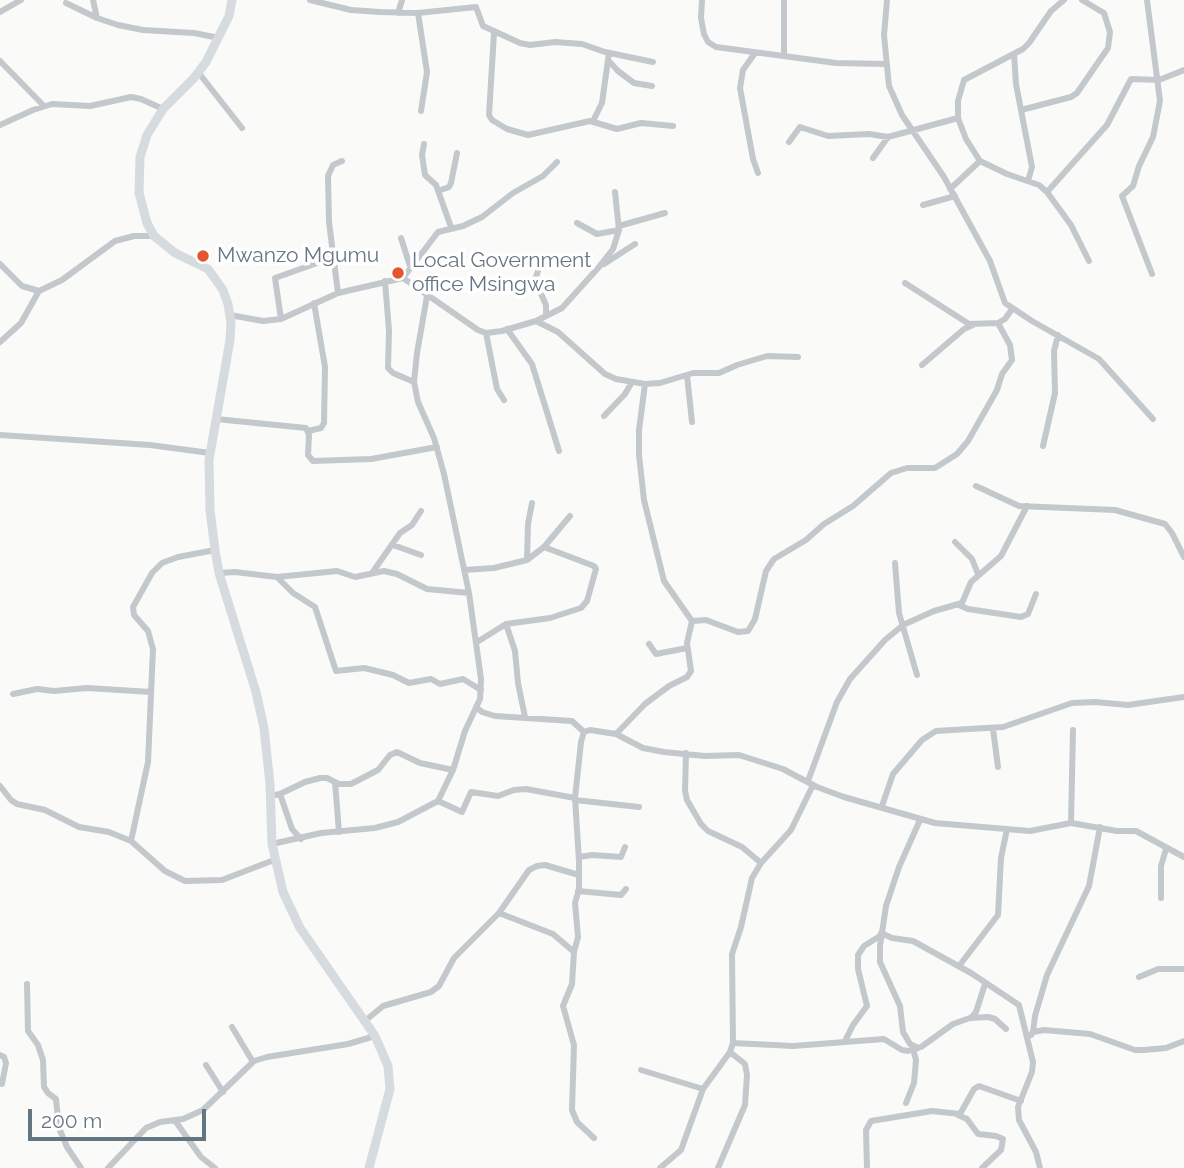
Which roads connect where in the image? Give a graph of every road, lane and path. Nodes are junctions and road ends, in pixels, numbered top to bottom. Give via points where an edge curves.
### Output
1 (21, 0) edge
2 (93, 0) edge
3 (232, 0) edge
4 (310, 0) edge
5 (350, 0) edge
6 (402, 0) edge
7 (702, 0) edge
8 (784, 0) edge
9 (887, 0) edge
10 (1064, 0) edge
11 (1082, 0) edge
12 (1147, 0) edge
13 (66, 3) dead end
14 (478, 4) edge
15 (351, 10) junction
16 (0, 12) edge
17 (398, 13) junction
18 (418, 13) junction
19 (97, 18) junction
20 (494, 33) junction
21 (219, 38) junction
22 (755, 54) junction
23 (1014, 54) junction
24 (784, 55) junction
25 (609, 56) junction
26 (0, 61) edge
27 (653, 62) dead end
28 (885, 64) junction
29 (1184, 70) edge
30 (198, 72) junction
31 (1159, 80) junction
32 (652, 86) dead end
33 (44, 106) junction
34 (163, 109) junction
35 (1021, 110) junction
36 (421, 111) dead end
37 (958, 118) junction
38 (593, 121) junction
39 (0, 125) edge
40 (673, 126) dead end
41 (242, 128) dead end
42 (914, 131) junction
43 (888, 137) junction
44 (789, 142) dead end
45 (424, 144) dead end
46 (457, 153) dead end
47 (873, 158) dead end
48 (342, 161) dead end
49 (980, 161) junction
50 (557, 162) dead end
51 (758, 173) dead end
52 (1028, 181) junction
53 (950, 189) junction
54 (438, 191) junction
55 (615, 192) dead end
56 (1047, 192) junction
57 (954, 196) junction
58 (923, 205) dead end
59 (665, 213) dead end
60 (577, 223) dead end
61 (451, 227) junction
62 (619, 228) junction
63 (154, 236) junction
64 (401, 238) dead end
65 (635, 244) dead end
66 (0, 256) edge
67 (334, 257) junction
68 (1088, 261) dead end
69 (410, 266) junction
70 (3, 267) edge
71 (599, 267) junction
72 (538, 271) dead end
73 (1152, 274) dead end
74 (403, 278) junction
75 (385, 281) junction
76 (905, 284) dead end
77 (39, 291) junction
78 (338, 293) junction
79 (427, 296) junction
80 (314, 303) junction
81 (1012, 309) junction
82 (230, 315) junction
83 (546, 315) junction
84 (281, 319) junction
85 (536, 321) junction
86 (998, 323) junction
87 (974, 324) junction
88 (507, 329) junction
89 (486, 333) junction
90 (1058, 335) junction
91 (0, 342) edge
92 (798, 357) dead end
93 (922, 365) dead end
94 (687, 375) junction
95 (414, 382) junction
96 (632, 382) junction
97 (645, 384) junction
98 (503, 400) dead end
99 (604, 416) dead end
100 (216, 419) junction
101 (1153, 419) dead end
102 (692, 422) dead end
103 (308, 430) junction
104 (0, 435) edge
105 (1043, 446) dead end
106 (437, 447) junction
107 (559, 451) dead end
108 (210, 453) junction
109 (976, 485) dead end
110 (532, 503) dead end
111 (1027, 506) junction
112 (421, 511) dead end
113 (570, 516) dead end
114 (955, 542) dead end
115 (393, 545) junction
116 (544, 547) junction
117 (215, 550) junction
118 (421, 555) dead end
119 (1184, 556) edge
120 (527, 560) junction
121 (895, 563) dead end
122 (464, 569) junction
123 (219, 573) junction
124 (371, 574) junction
125 (978, 574) junction
126 (277, 577) junction
127 (470, 593) junction
128 (1036, 594) dead end
129 (959, 605) junction
130 (692, 621) junction
131 (506, 624) junction
132 (903, 625) junction
133 (477, 642) junction
134 (649, 644) dead end
135 (687, 649) junction
136 (917, 675) dead end
137 (481, 690) junction
138 (150, 692) junction
139 (13, 694) dead end
140 (1183, 696) edge
141 (476, 707) junction
142 (524, 717) junction
143 (993, 729) junction
144 (1073, 730) dead end
145 (584, 732) junction
146 (616, 734) junction
147 (686, 753) junction
148 (998, 767) dead end
149 (453, 770) junction
150 (335, 782) junction
151 (811, 783) junction
152 (0, 786) edge
153 (275, 795) junction
154 (575, 799) junction
155 (438, 801) junction
156 (882, 806) junction
157 (639, 807) dead end
158 (920, 820) junction
159 (1071, 823) junction
160 (1100, 827) junction
161 (1007, 829) junction
162 (339, 832) junction
163 (302, 839) junction
164 (131, 841) junction
165 (272, 844) junction
166 (625, 847) dead end
167 (1166, 849) junction
168 (1184, 857) edge
169 (579, 858) junction
170 (274, 860) junction
171 (761, 863) junction
172 (579, 875) junction
173 (626, 889) dead end
174 (578, 891) junction
175 (1161, 898) dead end
176 (499, 913) junction
177 (880, 934) junction
178 (574, 952) junction
179 (959, 966) junction
180 (1184, 969) edge
181 (1139, 977) dead end
182 (27, 984) dead end
183 (985, 984) junction
184 (971, 1018) junction
185 (366, 1021) junction
186 (232, 1027) dead end
187 (1006, 1029) dead end
188 (1033, 1032) junction
189 (375, 1036) junction
190 (1029, 1040) junction
191 (845, 1041) junction
192 (1184, 1041) edge
193 (733, 1043) junction
194 (915, 1049) junction
195 (730, 1052) junction
196 (0, 1055) edge
197 (253, 1062) junction
198 (206, 1065) dead end
199 (641, 1070) dead end
200 (2, 1084) dead end
201 (703, 1088) junction
202 (223, 1092) junction
203 (1021, 1101) junction
204 (906, 1103) dead end
205 (958, 1115) junction
206 (176, 1122) junction
207 (594, 1138) dead end
208 (205, 1160) junction
209 (81, 1168) edge
210 (108, 1168) edge
211 (200, 1168) edge
212 (215, 1168) edge
213 (369, 1168) edge
214 (660, 1168) edge
215 (718, 1168) edge
216 (867, 1168) edge
217 (982, 1168) edge
218 (1040, 1168) edge

1 - 16 street
2 - 19 street
3 - 21 street
4 - 15 street
5 - 15 street
6 - 17 street
7 - 22 street via 702,28 708,41 716,47
8 - 24 street
9 - 28 street
10 - 23 street via 1029,43
11 - 35 street via 1104,13 1110,32 1108,48 1077,93
12 - 31 street
13 - 19 street
14 - 18 street
14 - 20 street via 483,26
15 - 17 street
17 - 18 street
18 - 36 street via 427,72
19 - 21 street via 118,26
20 - 25 street via 530,46 566,42
20 - 38 street via 492,120 528,135
21 - 30 street
22 - 24 street
22 - 51 street via 743,70 740,88
23 - 35 street
23 - 37 street via 964,80
24 - 28 street
25 - 27 street
25 - 32 street via 618,71 634,83
25 - 38 street via 603,103
26 - 33 street
28 - 42 street via 902,115
29 - 31 street
30 - 34 street
30 - 41 street
31 - 56 street via 1129,81 1107,125
31 - 73 street via 1156,131 1133,186 1122,196
33 - 34 street via 98,106 131,97
33 - 39 street
34 - 63 street via 147,135 138,175 142,210
35 - 52 street via 1032,167
37 - 42 street
37 - 49 street
38 - 40 street via 617,129 641,123
42 - 43 street
42 - 53 street
43 - 44 street via 828,136 800,127
43 - 47 street
45 - 54 street via 425,175
46 - 54 street via 449,187
48 - 67 street via 333,165 328,176
49 - 52 street
49 - 53 street
50 - 61 street via 482,217
52 - 56 street
53 - 57 street
54 - 61 street
55 - 62 street
56 - 68 street via 1071,225
57 - 58 street
57 - 81 street
59 - 62 street
60 - 62 street via 597,234
61 - 69 street via 438,232
62 - 71 street via 613,249
63 - 77 street via 115,241
63 - 82 street via 175,253 208,269 223,290
64 - 69 street
65 - 71 street
66 - 70 street
67 - 78 street
67 - 84 street via 275,278
69 - 74 street
70 - 77 street via 22,286
71 - 83 street via 562,307
72 - 83 street via 535,280
74 - 75 street
74 - 79 street
75 - 78 street
75 - 95 street via 388,368
76 - 87 street
77 - 91 street via 21,323
78 - 80 street
79 - 89 street
79 - 95 street
80 - 84 street
80 - 103 street via 325,367 324,423
81 - 86 street
81 - 90 street
82 - 84 street
82 - 100 street
83 - 85 street
85 - 88 street
85 - 96 street via 558,332 605,374
86 - 87 street
86 - 130 street via 1012,360 957,454 934,468 891,473 806,541 774,559 748,631
87 - 93 street
88 - 89 street
88 - 107 street via 532,364
89 - 98 street
90 - 101 street via 1099,359
90 - 105 street via 1055,393
92 - 94 street via 767,356 719,373
94 - 97 street
94 - 102 street
95 - 106 street
96 - 97 street
96 - 99 street
97 - 130 street via 639,455 644,500 664,581
100 - 103 street
100 - 108 street
103 - 106 street via 308,454 313,461 371,459
104 - 108 street
106 - 122 street
108 - 117 street
109 - 111 street
110 - 120 street
111 - 119 street via 1115,510 1165,524
111 - 125 street via 1002,556
112 - 115 street
113 - 116 street
114 - 125 street via 972,559
115 - 118 street
115 - 124 street
116 - 120 street
116 - 131 street via 594,566 587,601 575,611
117 - 123 street
117 - 138 street via 162,564 133,607 153,645
120 - 122 street
121 - 132 street
122 - 127 street
123 - 126 street
123 - 153 street via 256,692
124 - 126 street via 355,577 337,571
124 - 127 street via 389,572 428,589
125 - 129 street
126 - 137 street via 315,607 336,671 365,669 409,683 463,679
127 - 133 street
128 - 129 street via 1028,614 1021,617
129 - 132 street
130 - 135 street
131 - 133 street
131 - 142 street via 515,651
132 - 136 street
132 - 151 street via 872,653 843,691
133 - 137 street
134 - 135 street via 656,654
135 - 146 street via 690,675 658,694
137 - 141 street
138 - 139 street via 87,688
138 - 164 street via 148,762
140 - 143 street via 1135,705 1072,703
141 - 142 street via 488,715
141 - 149 street
142 - 145 street via 572,721
143 - 148 street
143 - 156 street via 947,729 929,734 893,774
144 - 159 street
145 - 146 street
145 - 154 street
146 - 147 street via 643,748
147 - 151 street via 738,755
147 - 171 street via 685,791 701,824 742,846
149 - 150 street via 397,752 360,780 345,785
149 - 155 street
150 - 153 street via 314,779
150 - 162 street
151 - 156 street
151 - 171 street via 791,830
152 - 164 street via 18,804
153 - 163 street
153 - 165 street
154 - 155 street via 526,789 498,796 475,791 462,811
154 - 157 street
154 - 169 street
155 - 162 street via 398,822
156 - 158 street
158 - 161 street
158 - 177 street via 899,867
159 - 160 street
159 - 161 street via 1030,831
160 - 167 street via 1136,831
160 - 188 street via 1089,886 1047,975
161 - 179 street via 998,915
162 - 163 street
163 - 165 street
164 - 170 street via 165,871 195,882 233,877
165 - 170 street
166 - 169 street via 621,857
167 - 168 street
167 - 175 street
169 - 172 street
170 - 185 street via 300,928
171 - 193 street via 752,878 732,954
172 - 174 street
172 - 176 street via 537,866 525,875
173 - 174 street via 621,895
174 - 178 street
176 - 178 street via 553,934
176 - 185 street via 454,958 439,986 383,1006
177 - 179 street via 913,941
177 - 191 street via 858,955 867,1006
177 - 194 street via 880,962 900,1006 903,1032
178 - 207 street via 572,984 563,1006 574,1045 572,1110
179 - 183 street
180 - 181 street via 1158,969
182 - 209 street via 29,1031 43,1060 44,1087 57,1099 59,1128
183 - 184 street
183 - 190 street via 1019,1006
184 - 187 street via 995,1018
184 - 194 street
185 - 189 street
186 - 197 street
188 - 190 street
188 - 192 street via 1090,1034 1135,1050 1166,1048
189 - 197 street
189 - 213 street via 388,1066 390,1089
190 - 203 street via 1032,1072
191 - 193 street via 793,1046
191 - 194 street via 884,1039 902,1050
193 - 195 street
194 - 204 street via 916,1070
195 - 201 street
195 - 215 street via 745,1064 745,1105
196 - 200 street via 6,1063
197 - 202 street
198 - 202 street
199 - 201 street
201 - 214 street via 681,1150
202 - 206 street via 203,1110
203 - 205 street via 979,1086
203 - 218 street via 1018,1120
205 - 216 street via 932,1111 871,1121 866,1130
205 - 217 street via 967,1119 976,1133 1003,1139 1001,1150
206 - 208 street
206 - 210 street via 146,1128
208 - 211 street
208 - 212 street

